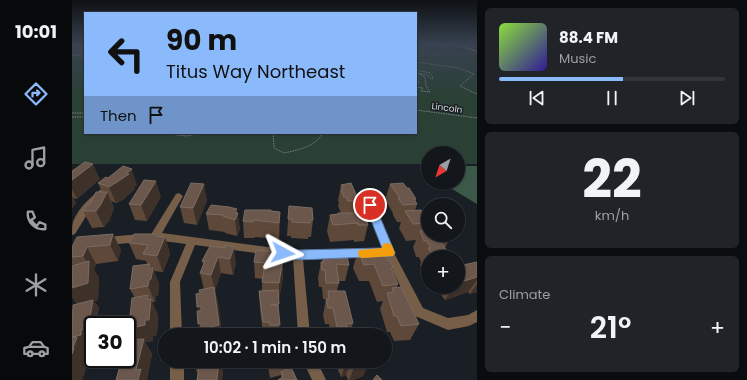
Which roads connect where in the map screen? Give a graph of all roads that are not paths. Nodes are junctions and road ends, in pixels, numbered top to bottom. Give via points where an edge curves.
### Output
1 (120, 179) edge
2 (179, 196) dead end
3 (370, 205) dead end
4 (72, 232) edge
5 (156, 236) junction
6 (95, 242) edge
7 (192, 242) junction
8 (389, 253) junction
9 (298, 255) junction
10 (477, 316) edge
11 (176, 328) edge
12 (303, 328) edge
13 (177, 368) edge
14 (313, 368) edge
15 (177, 380) edge
16 (319, 380) edge

1 - 4 street via 89,203
2 - 5 street
3 - 8 street
5 - 6 street
5 - 7 street
7 - 9 street
7 - 11 street via 175,282
8 - 9 street
8 - 10 street via 419,312 448,324
9 - 12 street
13 - 15 street
14 - 16 street

